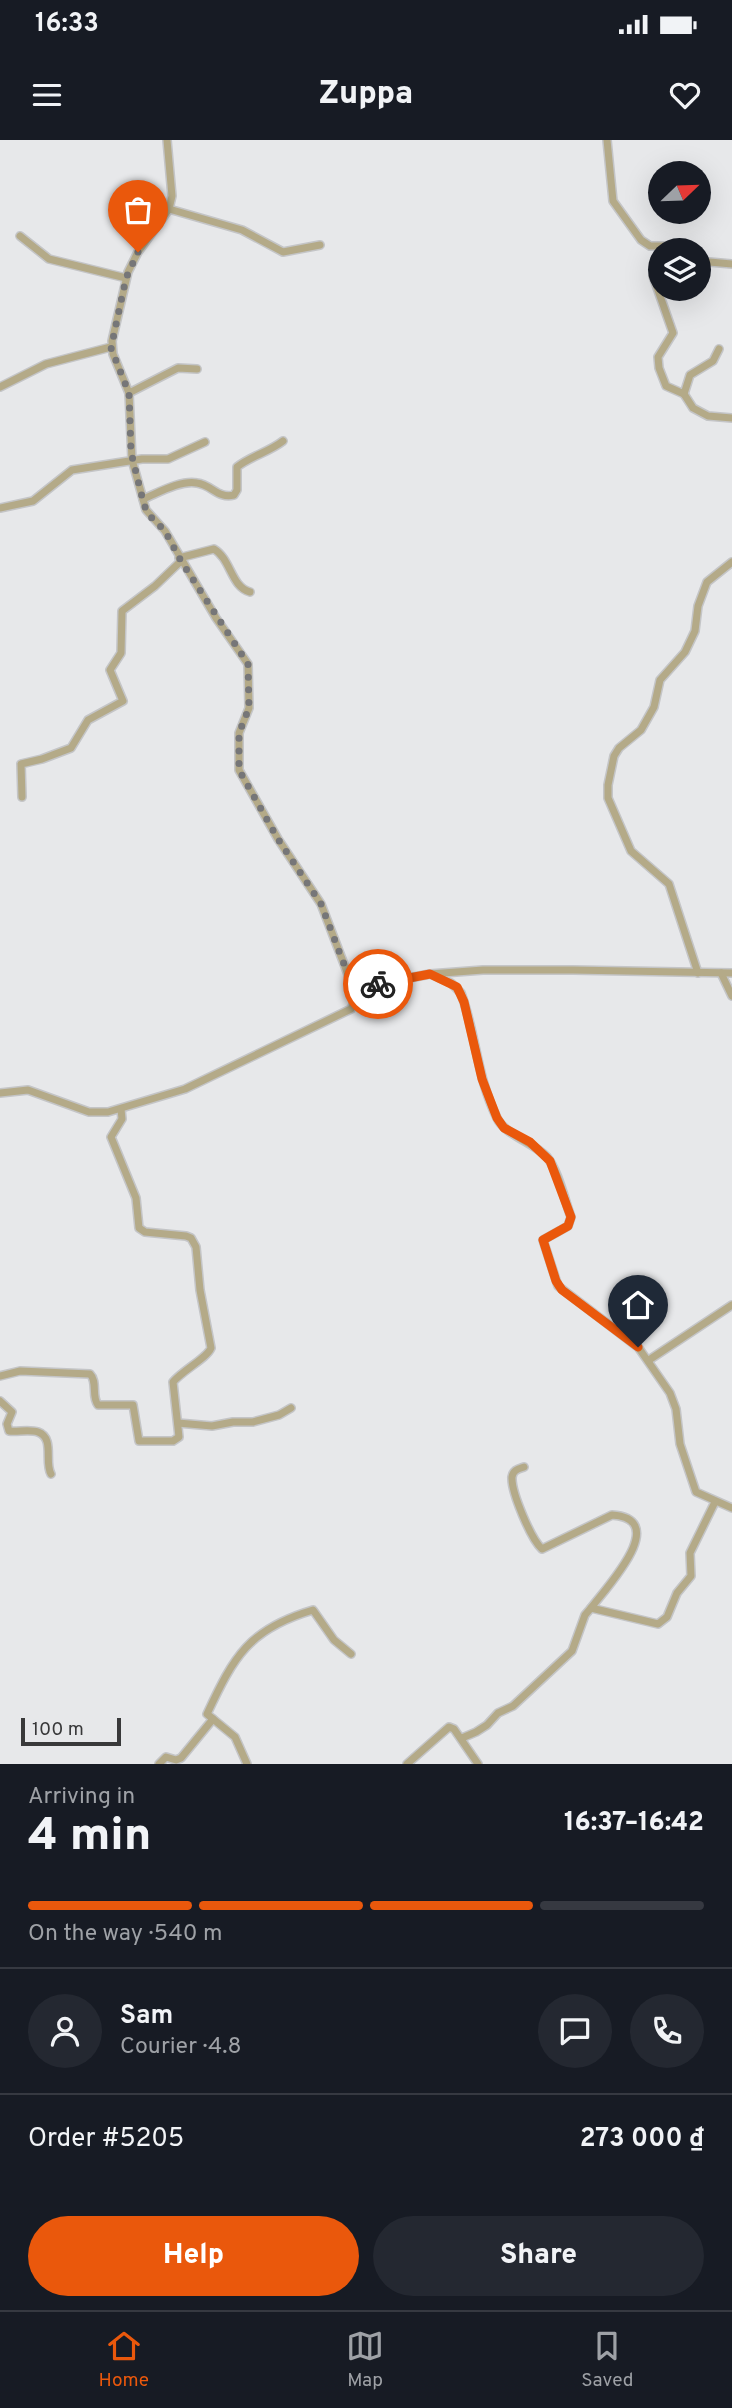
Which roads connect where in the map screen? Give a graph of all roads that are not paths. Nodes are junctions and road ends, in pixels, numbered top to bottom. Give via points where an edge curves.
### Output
1 (167, 140) edge
2 (607, 140) edge
3 (169, 209) junction
4 (20, 236) dead end
5 (320, 245) dead end
6 (648, 245) edge
7 (711, 262) edge
8 (732, 264) edge
9 (126, 278) junction
10 (662, 301) edge
11 (111, 348) junction
12 (719, 349) dead end
13 (197, 369) dead end
14 (0, 387) edge
15 (129, 393) junction
16 (684, 394) junction
17 (732, 418) edge
18 (283, 441) dead end
19 (205, 442) dead end
20 (132, 460) junction
21 (143, 499) junction
22 (0, 508) edge
23 (180, 560) junction
24 (732, 562) edge
25 (250, 592) dead end
26 (22, 797) dead end
27 (698, 972) junction
28 (721, 973) junction
29 (732, 973) edge
30 (430, 974) junction
31 (732, 996) edge
32 (357, 998) junction
33 (0, 1093) edge
34 (121, 1109) junction
35 (732, 1305) edge
36 (649, 1360) junction
37 (0, 1376) edge
38 (0, 1401) edge
39 (291, 1408) dead end
40 (178, 1423) junction
41 (524, 1467) dead end
42 (51, 1474) dead end
43 (715, 1502) junction
44 (732, 1508) edge
45 (588, 1611) junction
46 (351, 1654) dead end
47 (213, 1719) junction
48 (462, 1738) junction
49 (159, 1764) edge
50 (247, 1764) edge
51 (407, 1764) edge
52 (478, 1764) edge

1 - 3 street
2 - 6 street via 613,201
3 - 5 street via 242,230 283,252
3 - 9 street
4 - 9 street via 49,258
7 - 8 street
9 - 11 street
10 - 16 street via 673,333 660,351 659,368 666,386
11 - 14 street via 46,364
11 - 15 street
12 - 16 street via 713,361 690,375
13 - 15 street via 177,368
15 - 20 street
16 - 17 street via 693,408 708,416
18 - 21 street via 237,467 237,492 233,495 223,496 206,485 189,482
19 - 20 street via 168,459
20 - 21 street
20 - 22 street via 72,470 33,501
21 - 23 street
23 - 25 street via 214,549 225,558 243,590
23 - 26 street via 122,611 121,653 110,670 123,701 88,720 71,748 21,764
23 - 32 street via 248,664 249,708 239,733 237,763 241,777 321,904
24 - 27 street via 706,582 695,631 685,652 660,681 654,707 640,730 614,756 608,785 608,798 631,851 669,884
27 - 28 street
27 - 30 street via 483,970
28 - 29 street
28 - 31 street
30 - 32 street via 367,986
30 - 36 street via 461,993 482,1079 500,1124 530,1142 553,1166 571,1217 568,1226 543,1240 558,1286
32 - 34 street via 351,1009 185,1089
33 - 34 street via 29,1090 98,1113
34 - 40 street via 122,1119 111,1137 138,1204 139,1228 186,1236 196,1247 211,1348 173,1382
35 - 36 street
36 - 43 street via 674,1401 693,1488
37 - 40 street via 19,1371 90,1374 98,1405 133,1405 142,1442 177,1440
38 - 42 street via 12,1412 9,1431 37,1432 45,1437
39 - 40 street via 253,1422
41 - 45 street via 512,1477 534,1539 542,1549 612,1515 632,1521 636,1527 633,1551
43 - 44 street
43 - 45 street via 690,1553 691,1576 663,1621 652,1624
45 - 48 street via 575,1648 513,1706
46 - 47 street via 334,1640 313,1610 271,1625 252,1639 221,1684 207,1714
47 - 49 street via 181,1758 166,1757
47 - 50 street via 235,1737
48 - 51 street via 454,1729 445,1728
48 - 52 street

